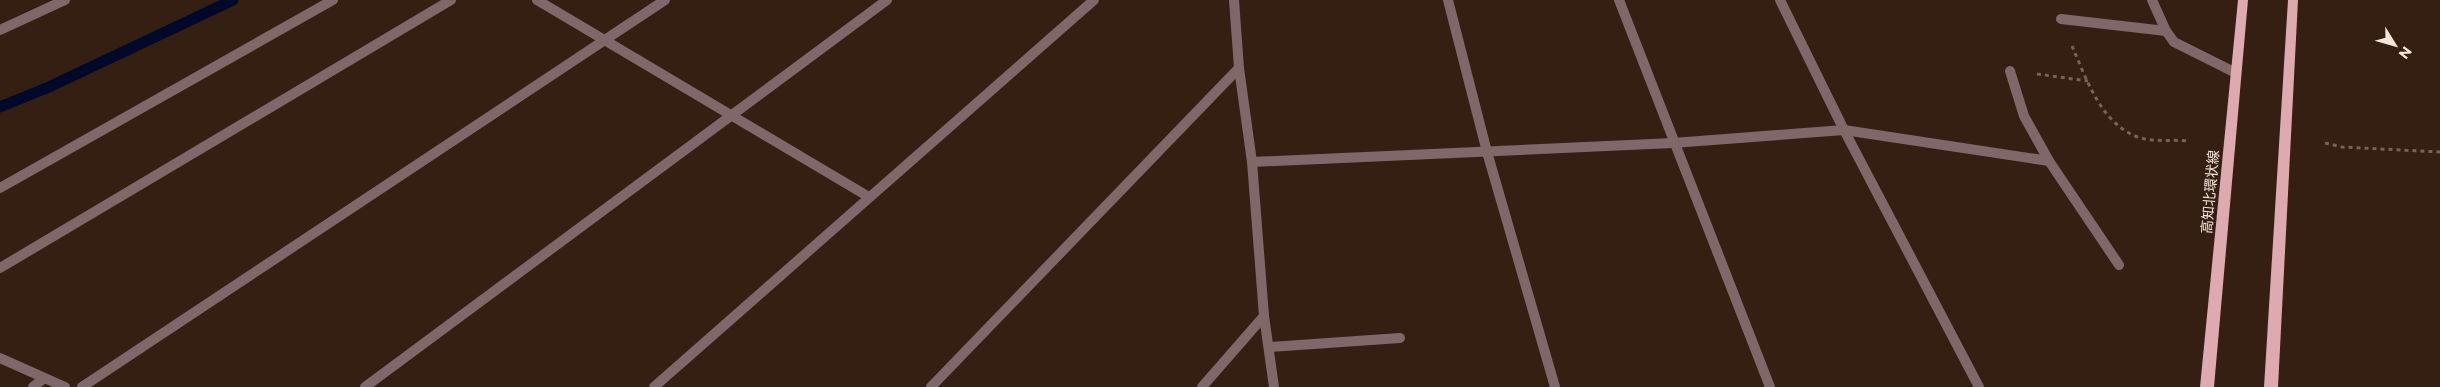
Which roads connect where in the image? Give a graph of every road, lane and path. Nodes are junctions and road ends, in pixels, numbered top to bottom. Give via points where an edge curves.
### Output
1 (65, 0) edge
2 (333, 0) edge
3 (451, 0) edge
4 (537, 0) edge
5 (665, 0) edge
6 (887, 0) edge
7 (1094, 0) edge
8 (1234, 0) edge
9 (1448, 0) edge
10 (1619, 0) edge
11 (1780, 0) edge
12 (2152, 0) edge
13 (2243, 0) edge
14 (2293, 0) edge
15 (2061, 19) joint
16 (0, 30) edge
17 (2166, 31) junction
18 (606, 40) junction
19 (1239, 68) junction
20 (2010, 71) joint
21 (2236, 73) junction
22 (2088, 81) junction
23 (732, 115) junction
24 (1844, 130) junction
25 (2189, 141) dead end
26 (1673, 143) junction
27 (2324, 143) dead end
28 (1487, 152) junction
29 (2440, 152) edge
30 (2049, 161) junction
31 (1252, 162) junction
32 (0, 188) edge
33 (869, 197) junction
34 (2119, 265) dead end
35 (0, 268) edge
36 (1264, 316) junction
37 (1400, 338) dead end
38 (1270, 347) junction
39 (0, 358) edge
40 (43, 378) junction
41 (32, 387) edge
42 (65, 387) edge
43 (82, 387) edge
44 (365, 387) edge
45 (654, 387) edge
46 (931, 387) edge
47 (1202, 387) edge
48 (1274, 387) edge
49 (1555, 387) edge
50 (1770, 387) edge
51 (1978, 387) edge
52 (2207, 387) edge
53 (2271, 387) edge

1 - 16 street
2 - 32 street
3 - 35 street
4 - 18 street
5 - 18 street
6 - 23 street
7 - 33 street
8 - 19 street
9 - 28 street
10 - 26 street
11 - 24 street
12 - 17 street
13 - 21 main road, 高知北環状線
14 - 53 main road
15 - 17 street
15 - 22 path
17 - 21 street via 2174,42
18 - 23 street
18 - 43 street
19 - 31 street
19 - 46 street
20 - 22 path
20 - 30 street via 2024,116
21 - 52 main road, 高知北環状線
22 - 25 path via 2102,107 2122,128 2137,137
23 - 33 street
23 - 44 street
24 - 26 street
24 - 30 street
24 - 51 street
26 - 28 street
26 - 50 street
27 - 29 path via 2342,147
28 - 31 street
28 - 49 street
30 - 34 street
31 - 36 street
33 - 45 street
36 - 38 street
36 - 47 street
37 - 38 street
38 - 48 street
39 - 40 street
40 - 41 street
40 - 42 street

